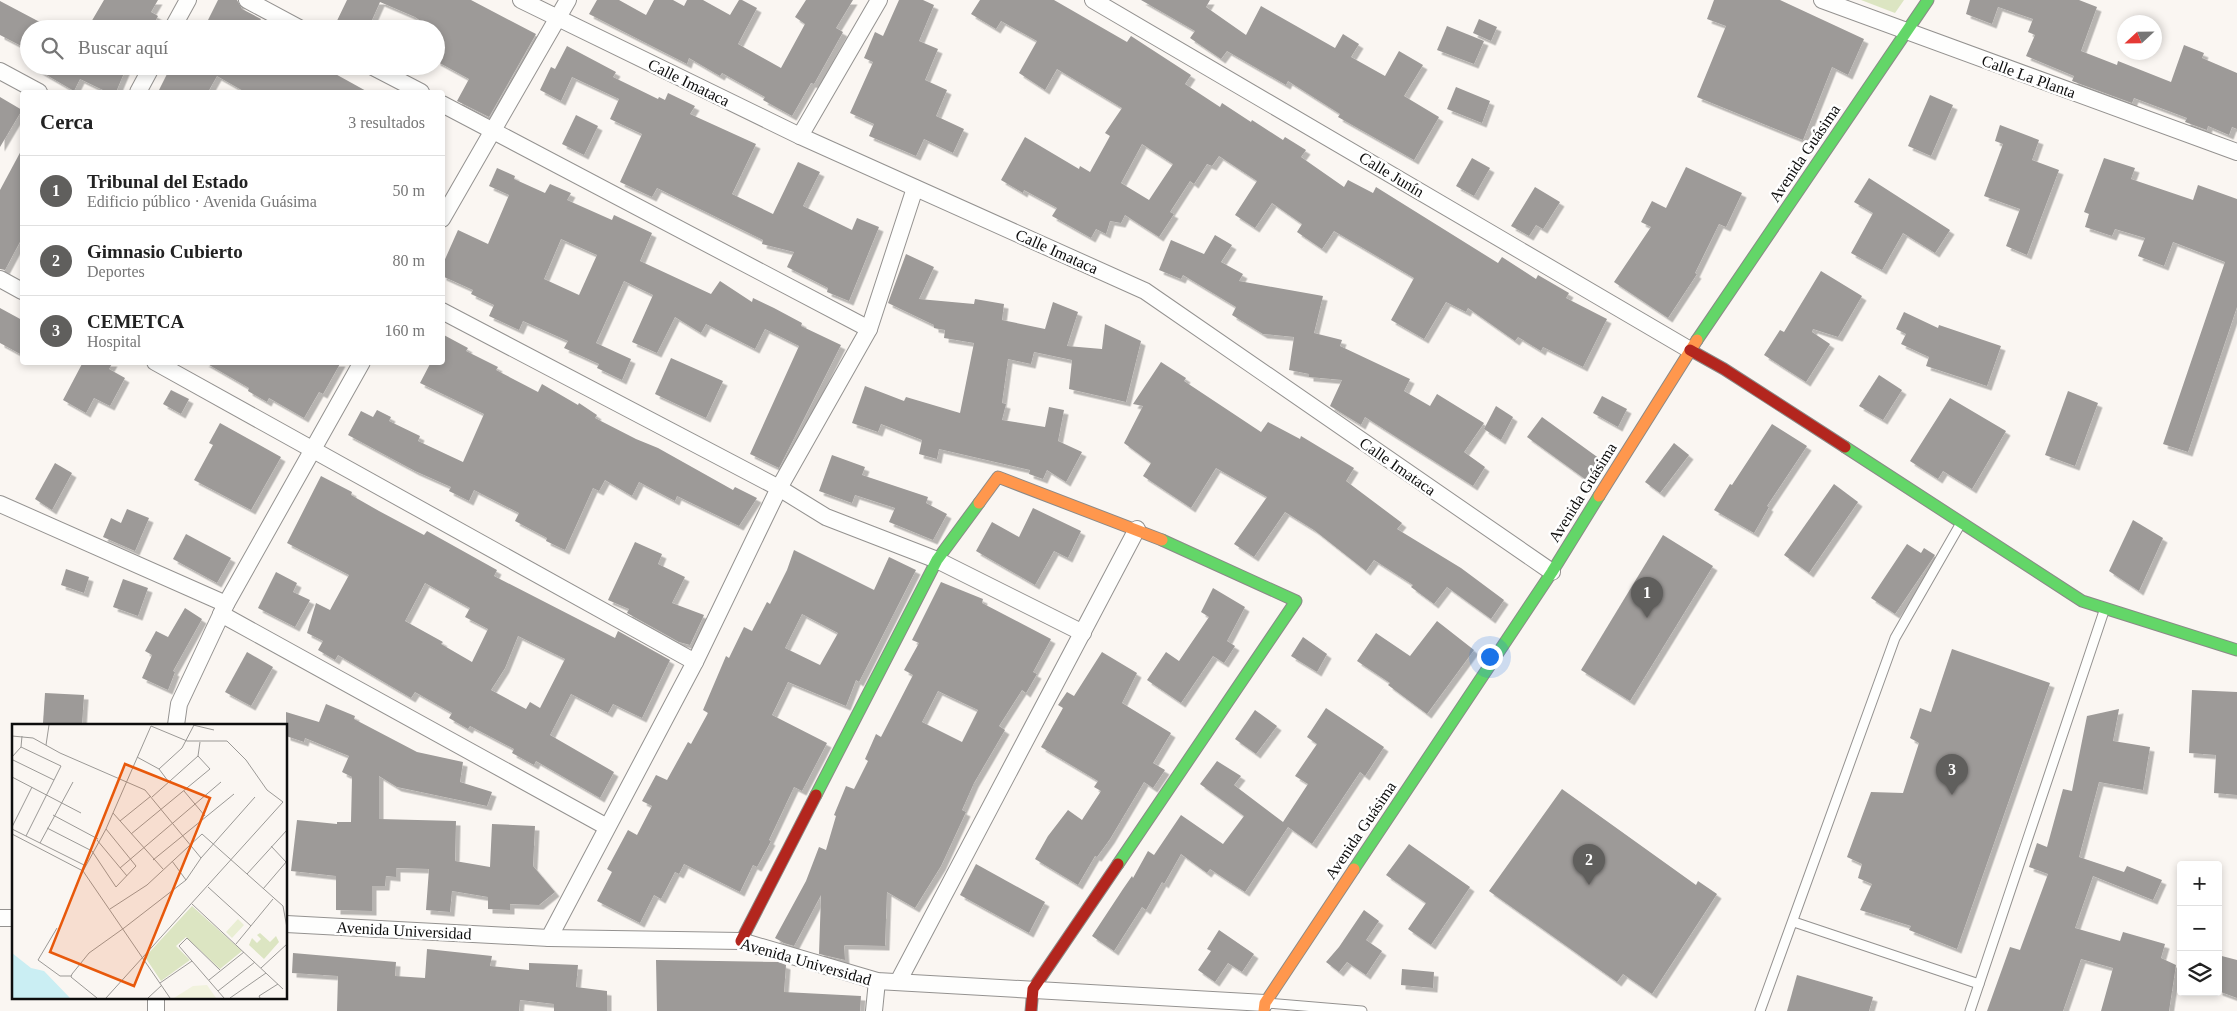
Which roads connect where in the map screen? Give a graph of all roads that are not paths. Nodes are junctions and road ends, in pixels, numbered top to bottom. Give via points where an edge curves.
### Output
1 (188, 0) edge
2 (247, 0) edge
3 (521, 0) edge
4 (568, 0) edge
5 (879, 0) edge
6 (1093, 0) edge
7 (1822, 0) edge
8 (1928, 0) edge
9 (558, 19) junction
10 (177, 20) edge
11 (284, 20) edge
12 (1907, 31) junction
13 (0, 71) edge
14 (147, 75) edge
15 (388, 75) edge
16 (35, 90) edge
17 (139, 90) edge
18 (416, 90) edge
19 (445, 106) edge
20 (492, 131) junction
21 (800, 136) junction
22 (2237, 152) edge
23 (915, 188) junction
24 (445, 214) edge
25 (0, 279) edge
26 (20, 290) edge
27 (445, 313) edge
28 (869, 330) junction
29 (1690, 350) junction
30 (160, 365) edge
31 (360, 365) edge
32 (313, 449) junction
33 (779, 488) junction
34 (0, 504) edge
35 (1962, 522) junction
36 (1137, 529) junction
37 (937, 560) junction
38 (1552, 572) junction
39 (2105, 608) junction
40 (224, 609) junction
41 (1083, 633) junction
42 (2237, 650) edge
43 (695, 662) junction
44 (176, 724) edge
45 (606, 827) junction
46 (1794, 922) junction
47 (288, 924) edge
48 (549, 938) junction
49 (740, 941) junction
50 (877, 981) junction
51 (898, 982) junction
52 (1979, 984) junction
53 (1033, 989) junction
54 (156, 998) edge
55 (1206, 1005) edge
56 (1265, 1007) edge
57 (156, 1011) edge
58 (874, 1011) edge
59 (1030, 1011) edge
60 (1362, 1011) edge
61 (1760, 1011) edge
62 (1970, 1011) edge

1 - 10 street
2 - 11 street
3 - 9 street, Calle Imataca
4 - 9 street
5 - 21 street
6 - 29 street, Calle Junín
7 - 12 street, Calle La Planta
8 - 12 main road, Avenida Guásima
9 - 20 street
9 - 21 street, Calle Imataca
12 - 22 street, Calle La Planta
12 - 29 main road, Avenida Guásima
13 - 16 street
14 - 17 street
15 - 18 street
19 - 20 street
20 - 24 street
20 - 28 street
21 - 23 street, Calle Imataca
23 - 28 street
23 - 38 street, Calle Imataca via 1146,291
25 - 26 street
27 - 33 street
28 - 33 street
29 - 35 main road
29 - 38 main road, Avenida Guásima
30 - 32 street
31 - 32 street
32 - 40 street
32 - 43 street
33 - 37 street via 826,517
33 - 43 street
34 - 40 street
35 - 39 main road via 2082,601
35 - 46 lane via 1895,638
36 - 37 main road via 998,477
36 - 41 street
36 - 53 main road via 1296,601
37 - 41 street
37 - 49 main road
38 - 56 main road, Avenida Guásima
39 - 42 main road
39 - 52 lane
40 - 44 street via 179,704
40 - 45 street
41 - 51 street
43 - 45 street
45 - 48 street
46 - 52 lane
46 - 61 lane
47 - 48 street, Avenida Universidad
48 - 49 street, Avenida Universidad
49 - 50 street, Avenida Universidad
50 - 51 street, Avenida Universidad
50 - 58 street
51 - 53 street, Avenida Universidad
52 - 62 lane
53 - 55 street, Avenida Universidad
53 - 59 main road
54 - 57 street
55 - 56 street, Avenida Universidad
56 - 60 lane

